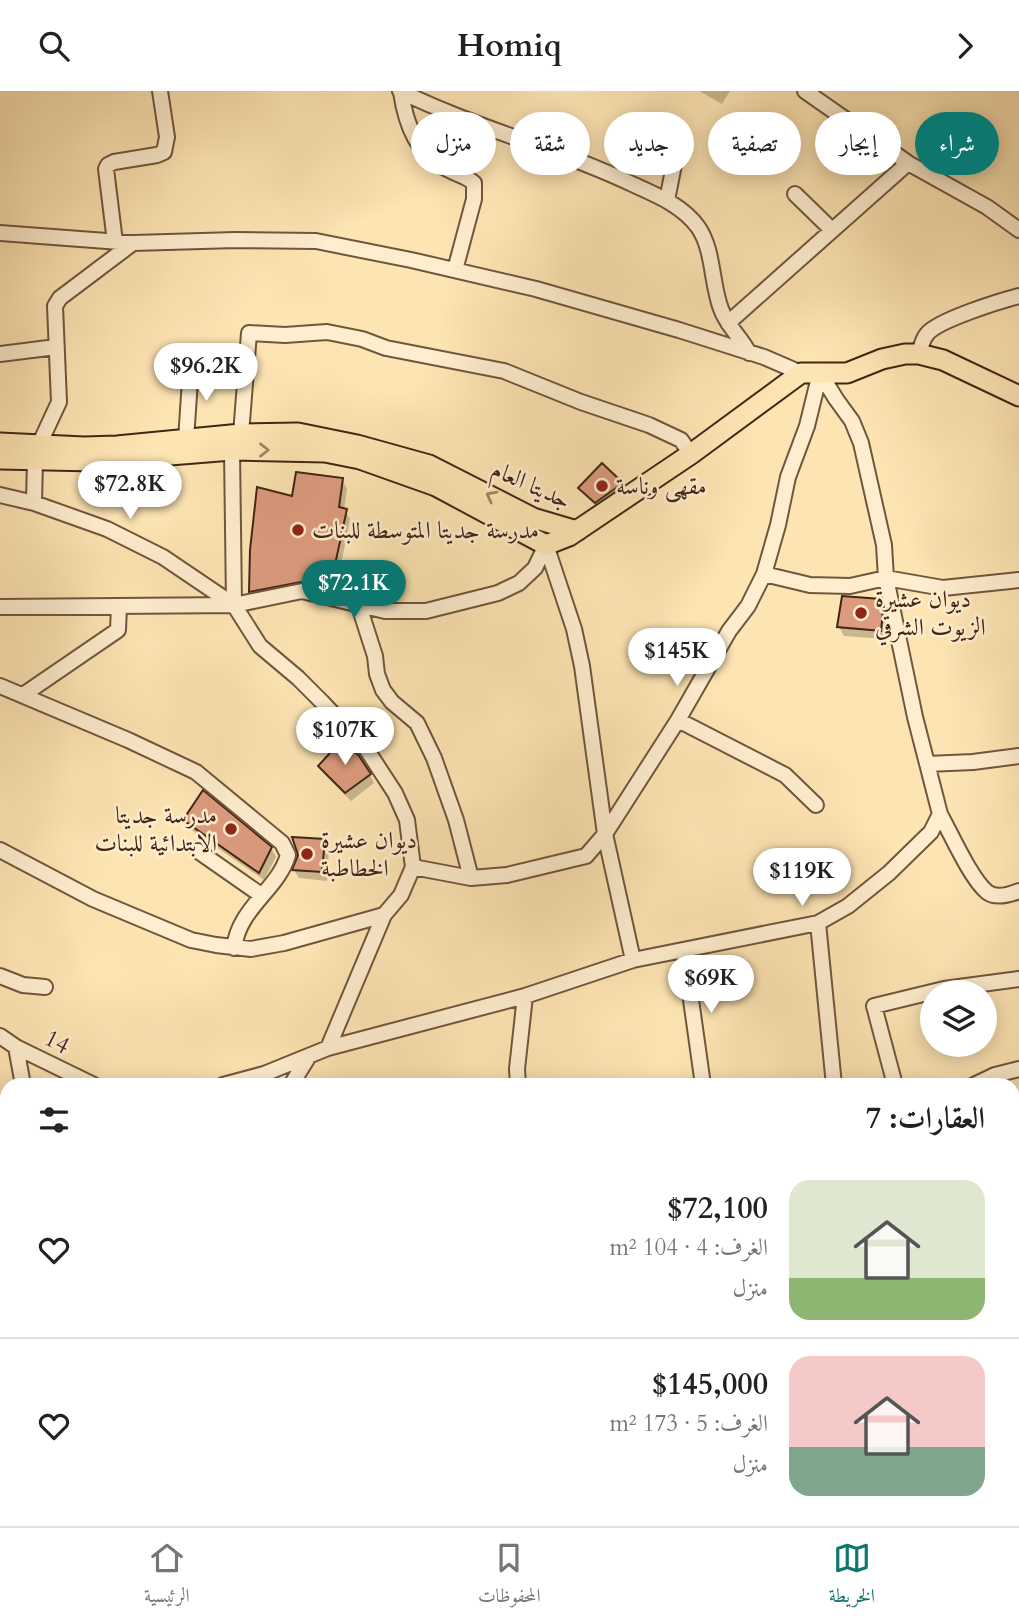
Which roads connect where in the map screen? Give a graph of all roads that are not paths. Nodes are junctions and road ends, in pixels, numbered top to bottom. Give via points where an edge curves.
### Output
1 (160, 91) edge
2 (401, 91) edge
3 (805, 91) edge
4 (908, 163) junction
5 (672, 175) edge
6 (795, 194) dead end
7 (667, 200) junction
8 (831, 230) junction
9 (1019, 230) edge
10 (0, 233) edge
11 (115, 241) junction
12 (133, 243) junction
13 (455, 270) junction
14 (1019, 296) edge
15 (727, 323) junction
16 (56, 347) junction
17 (0, 353) edge
18 (750, 353) junction
19 (919, 354) junction
20 (191, 365) dead end
21 (811, 373) junction
22 (1019, 396) edge
23 (186, 440) junction
24 (237, 442) junction
25 (0, 443) edge
26 (154, 449) junction
27 (37, 452) junction
28 (691, 454) junction
29 (0, 459) edge
30 (0, 495) edge
31 (34, 503) junction
32 (577, 531) junction
33 (546, 545) junction
34 (764, 574) junction
35 (886, 578) junction
36 (1019, 580) edge
37 (358, 603) junction
38 (234, 605) junction
39 (119, 606) junction
40 (0, 607) edge
41 (0, 686) edge
42 (23, 695) junction
43 (678, 720) junction
44 (1019, 756) edge
45 (927, 764) junction
46 (816, 805) dead end
47 (940, 814) junction
48 (605, 834) junction
49 (0, 850) edge
50 (198, 851) dead end
51 (413, 867) junction
52 (471, 878) junction
53 (1019, 891) edge
54 (261, 895) junction
55 (384, 915) junction
56 (818, 923) junction
57 (234, 948) junction
58 (684, 950) junction
59 (633, 960) junction
60 (0, 976) edge
61 (1019, 979) edge
62 (45, 987) dead end
63 (524, 996) junction
64 (0, 1036) edge
65 (16, 1047) junction
66 (328, 1048) junction
67 (309, 1056) junction
68 (1019, 1069) edge
69 (22, 1078) edge
70 (80, 1078) edge
71 (249, 1078) edge
72 (295, 1078) edge
73 (518, 1078) edge
74 (702, 1078) edge
75 (833, 1078) edge
76 (893, 1078) edge
77 (989, 1078) edge

1 - 11 street via 167,137 164,152 114,162 106,169
2 - 7 street
2 - 13 street via 404,113 427,157 474,183
3 - 4 street
4 - 8 street
4 - 9 street
5 - 7 street
6 - 8 street
7 - 15 street via 700,229
8 - 15 street
10 - 11 street
11 - 12 street
12 - 13 street via 316,241
12 - 16 street via 60,298 55,306
13 - 18 street
14 - 19 street via 928,332
15 - 18 street
16 - 17 street
16 - 27 street via 59,402
18 - 21 street
19 - 21 main road via 882,359 847,373
19 - 22 main road via 943,360
20 - 23 street
21 - 28 main road
21 - 34 street via 807,426 788,477
21 - 35 street via 852,421 861,443 884,545
23 - 24 main road, جديتا العام
23 - 26 main road, جديتا العام
24 - 26 main road, جديتا العام
24 - 28 street via 249,333 327,332 504,371 649,425 681,440
32 -> 24 main road, جديتا العام via 533,518 429,465 391,453 298,433
24 -> 33 main road, جديتا العام via 325,452 399,471 436,485
24 - 38 street
25 - 27 main road, جديتا العام
26 - 27 main road, جديتا العام via 117,446
27 - 29 main road, جديتا العام
27 - 31 street
28 - 32 main road
30 - 31 street
31 - 38 street via 107,529
32 - 33 main road, جديتا العام
33 - 37 street via 535,568 498,593 426,611 386,611
33 - 48 street via 582,666
34 - 35 street via 810,585 850,586
34 - 43 street
35 - 36 street via 943,588
35 - 45 street
37 - 38 street via 302,591
37 - 52 street via 383,690 417,723 434,758
38 - 39 street
38 - 51 street via 260,646 322,702 383,773 407,820
39 - 40 street
39 - 42 street via 118,629
41 - 42 street
42 - 54 street via 197,772 277,838 286,848 287,859
43 - 46 street via 785,775
43 - 48 street
44 - 45 street
45 - 47 street
47 - 53 street via 988,893 998,896
47 - 56 street via 931,832 889,873
48 - 52 street via 586,856 507,875
48 - 59 street
49 - 57 street via 93,899 191,940
50 - 54 street
51 - 52 street
51 - 55 street via 401,895
54 - 57 street via 241,924
55 - 57 street via 284,943
55 - 66 street
56 - 58 street
56 - 75 street
58 - 59 street
58 - 74 street
59 - 63 street
60 - 62 street
61 - 76 street via 944,989 874,1006
63 - 66 street
63 - 73 street
64 - 65 street, 14
65 - 69 street
65 - 70 street, 14
66 - 67 street
67 - 71 street
67 - 72 street
68 - 77 street

